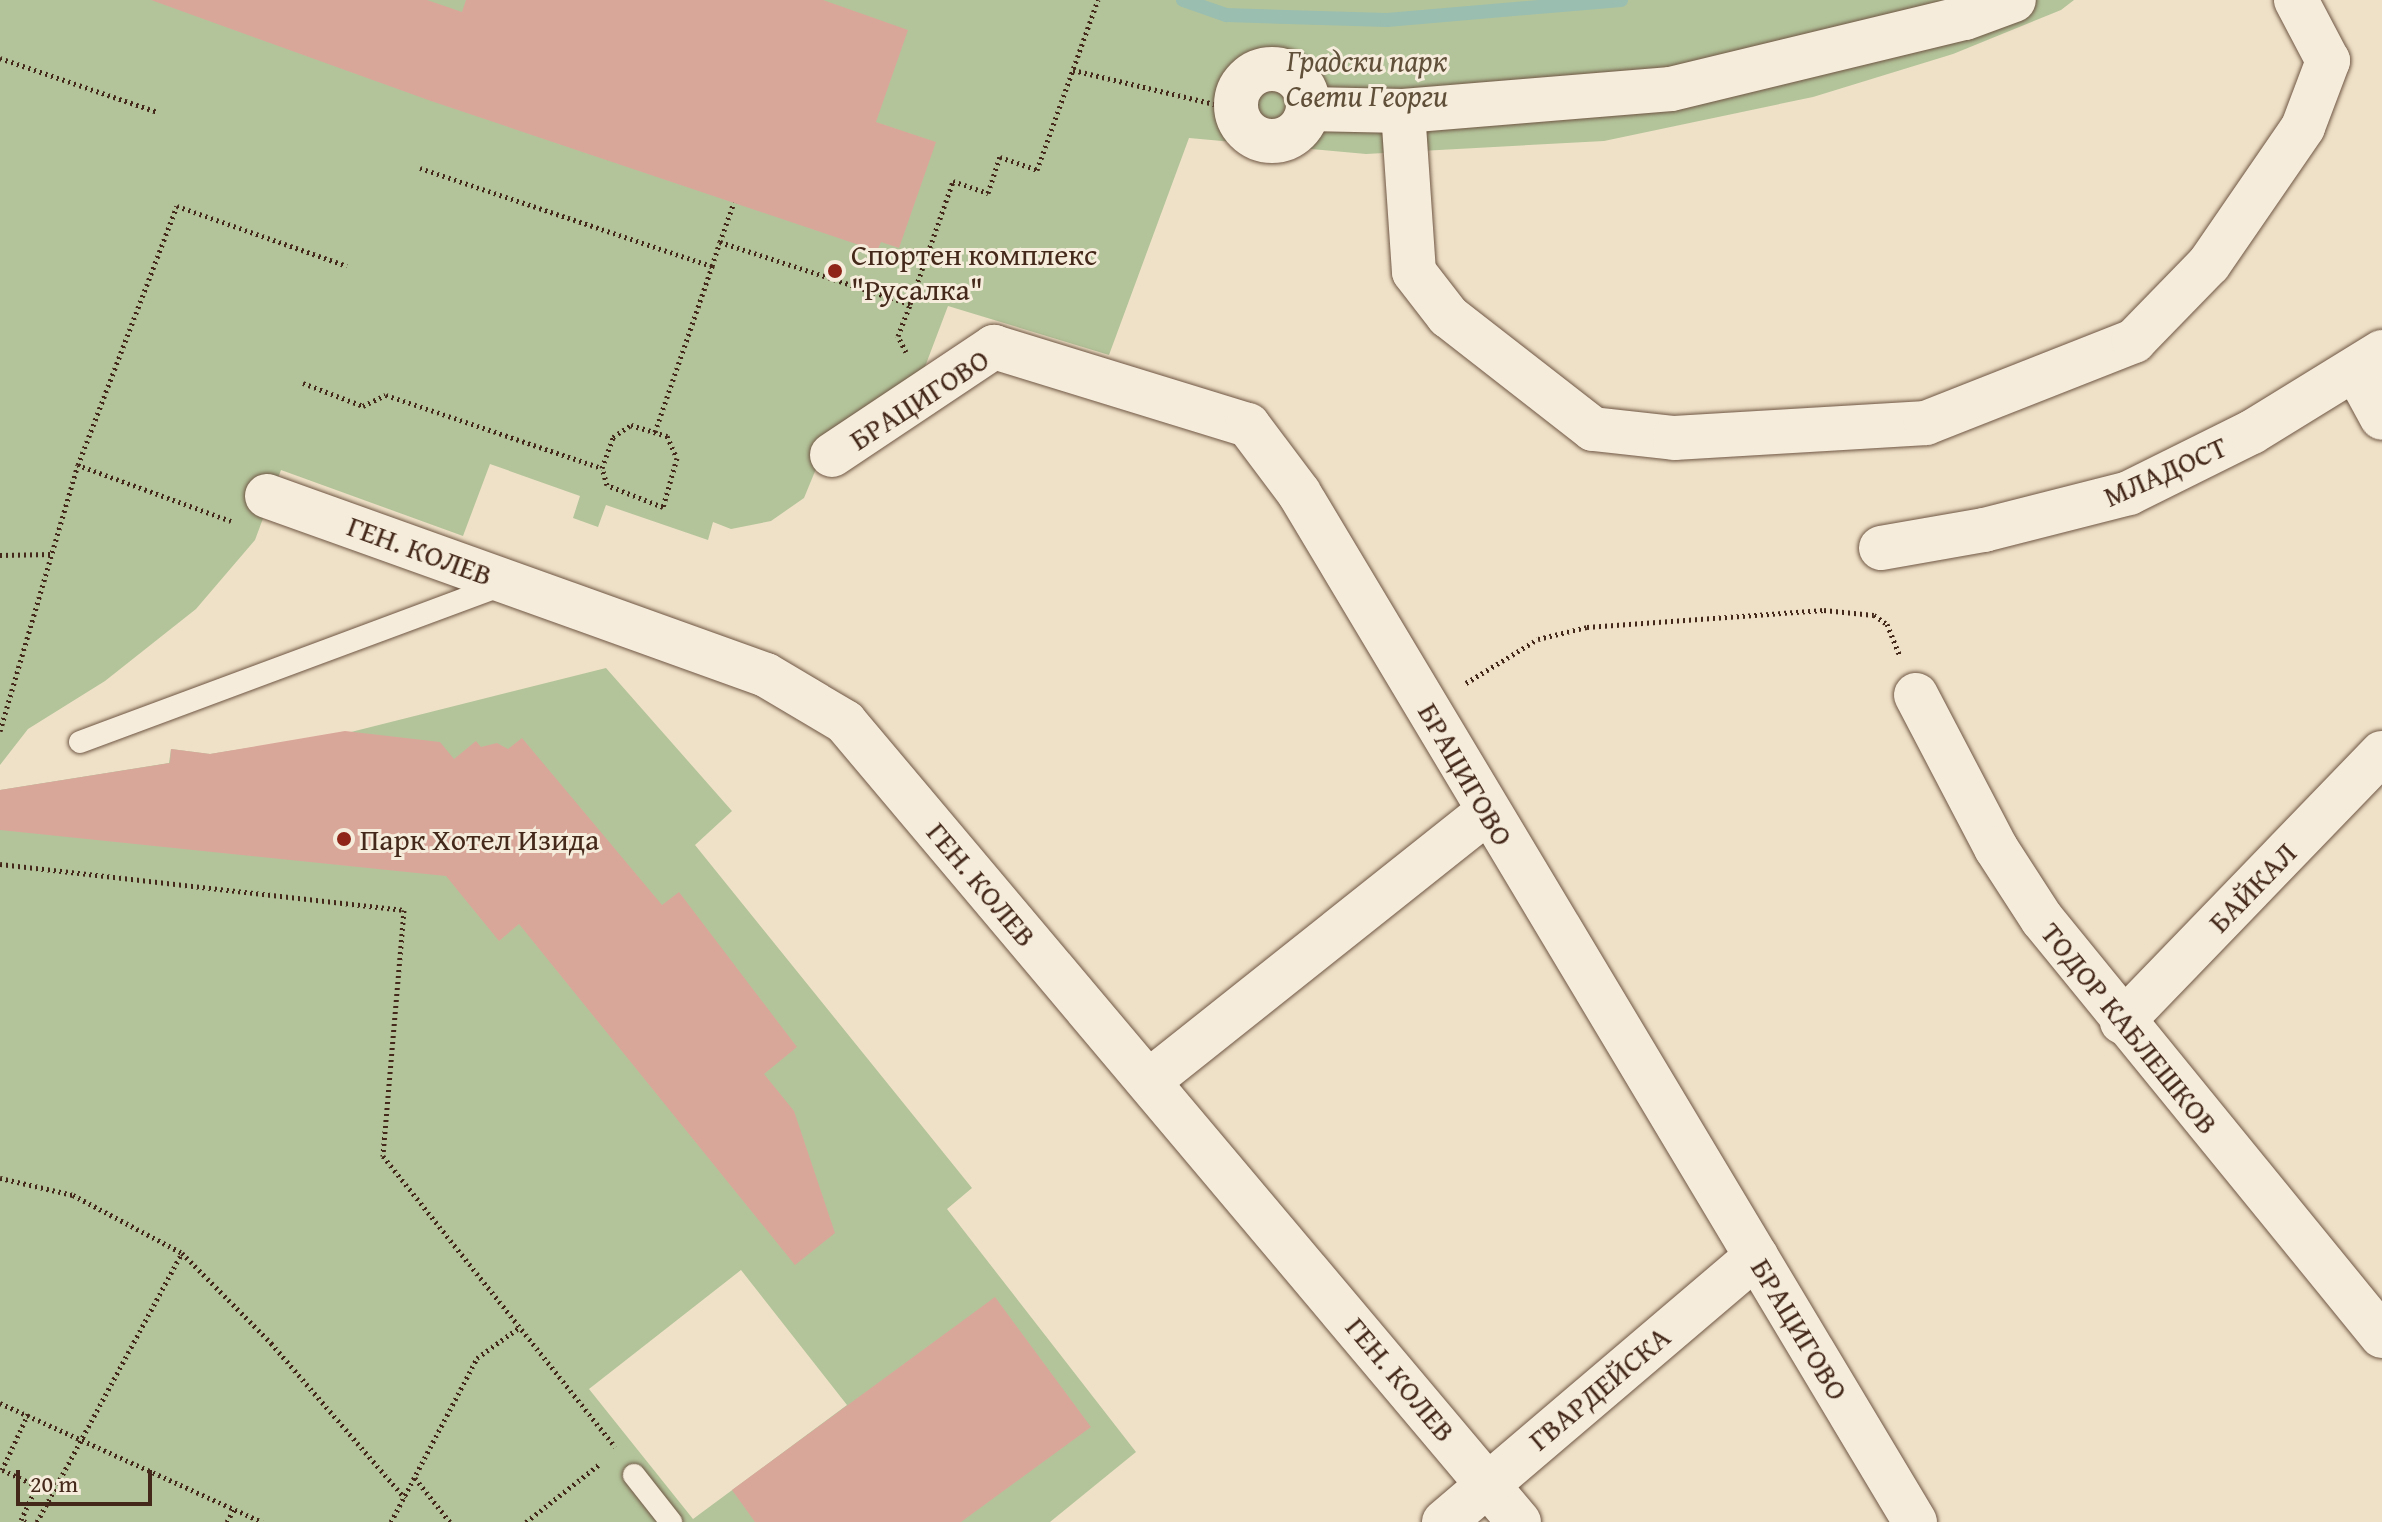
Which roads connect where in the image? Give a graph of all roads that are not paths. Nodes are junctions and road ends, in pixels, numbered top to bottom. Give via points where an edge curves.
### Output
1 (2014, 0) edge
2 (2296, 0) edge
3 (1236, 109) road end
4 (1403, 111) junction
5 (2369, 362) edge
6 (2382, 418) edge
7 (832, 455) dead end
8 (267, 496) road end
9 (1881, 548) dead end
10 (511, 582) junction
11 (1916, 695) road end
12 (80, 742) dead end
13 (2382, 753) edge
14 (1486, 813) junction
15 (2122, 1022) junction
16 (1149, 1081) junction
17 (1756, 1256) junction
18 (2382, 1336) edge
19 (634, 1475) dead end
20 (1488, 1482) junction
21 (671, 1522) edge
22 (1444, 1522) edge
23 (1519, 1522) edge
24 (1915, 1522) edge

1 - 4 street via 1965,18 1671,89
2 - 4 street via 2328,61 2303,127 2209,264 2134,341 1926,423 1675,438 1593,429 1448,316 1414,272
3 - 4 street via 1250,77 1272,69 1295,77 1308,97 1308,109
5 - 6 street
5 - 9 street, МЛАДОСТ via 2252,432 2129,493 1984,530
7 - 14 street, БРАЦИГОВО via 994,347 1248,425 1299,493
8 - 10 street, ГЕН. КОЛЕВ
10 - 12 lane
10 - 16 street, ГЕН. КОЛЕВ via 766,675 845,722
11 - 15 street, ТОДОР КАБЛЕШКОВ via 1996,848 2042,919
13 - 15 street, БАЙКАЛ
14 - 16 street
14 - 17 street, БРАЦИГОВО
15 - 18 street, ТОДОР КАБЛЕШКОВ
16 - 20 street, ГЕН. КОЛЕВ
17 - 20 street, ГВАРДЕЙСКА
17 - 24 street, БРАЦИГОВО
19 - 21 lane
20 - 22 street, ГВАРДЕЙСКА
20 - 23 street, ГЕН. КОЛЕВ

